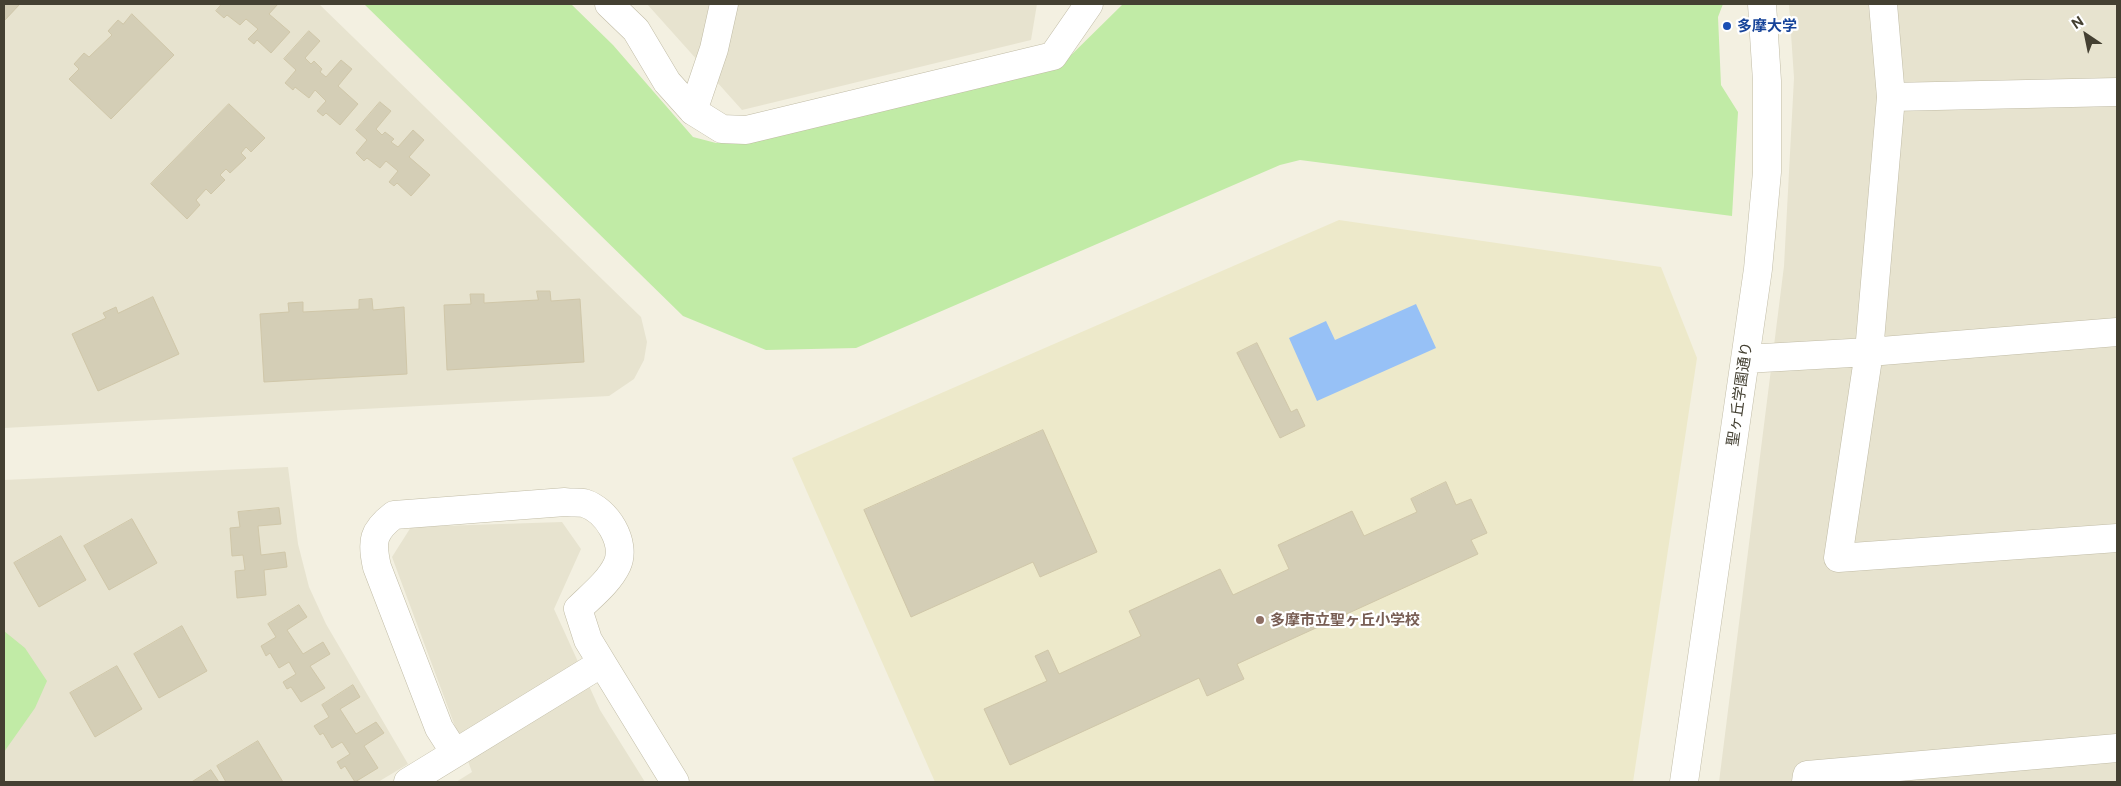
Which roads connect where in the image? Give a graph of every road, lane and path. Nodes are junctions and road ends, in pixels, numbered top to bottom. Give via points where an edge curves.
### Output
1 (609, 4) edge
2 (724, 4) edge
3 (1089, 4) edge
4 (1762, 4) edge
5 (1883, 4) edge
6 (2117, 92) edge
7 (1891, 97) junction
8 (693, 111) junction
9 (2117, 332) edge
10 (1869, 352) junction
11 (1745, 359) junction
12 (2117, 538) edge
13 (602, 663) junction
14 (2117, 748) edge
15 (455, 753) junction
16 (408, 782) edge
17 (675, 782) edge
18 (1684, 782) edge
19 (1806, 782) edge

1 - 8 street via 636,30 667,82
2 - 8 street via 714,50
3 - 8 street via 1054,56 746,130 722,129
4 - 11 street, 聖ヶ丘学園通り via 1767,81 1767,172
5 - 7 street
6 - 7 street
7 - 10 street
9 - 10 street
10 - 11 street
10 - 12 street via 1838,558
11 - 18 street, 聖ヶ丘学園通り
13 - 15 street
13 - 15 street via 588,640 578,609 618,564 618,537 601,514 585,503 565,502 394,514 375,535 373,549 377,567 439,728
13 - 17 street
14 - 19 street via 1807,775
15 - 16 street

